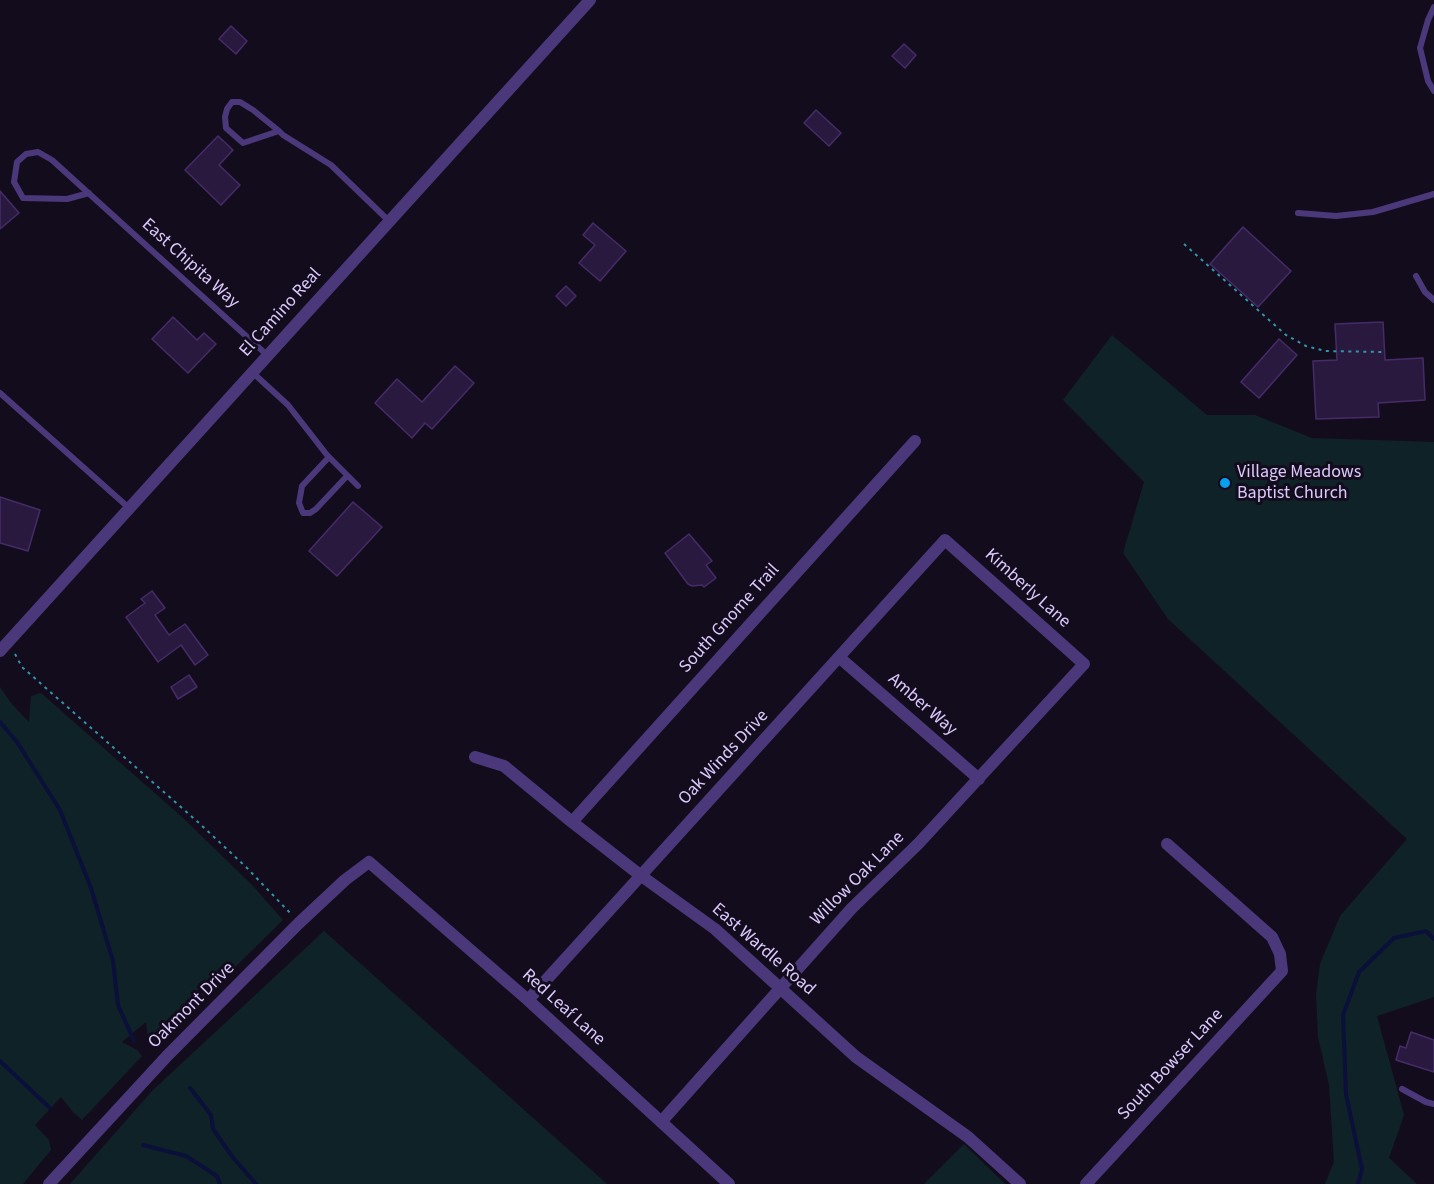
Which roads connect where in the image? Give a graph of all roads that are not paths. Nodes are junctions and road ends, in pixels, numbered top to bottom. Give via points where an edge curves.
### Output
1 (590, 0) edge
2 (1434, 8) edge
3 (1434, 91) edge
4 (279, 131) junction
5 (1434, 194) edge
6 (91, 195) junction
7 (1298, 213) dead end
8 (389, 221) junction
9 (1416, 276) dead end
10 (1434, 300) edge
11 (267, 355) junction
12 (252, 372) junction
13 (0, 393) edge
14 (915, 441) dead end
15 (329, 457) junction
16 (347, 476) junction
17 (358, 486) dead end
18 (129, 508) junction
19 (945, 540) joint
20 (0, 651) edge
21 (840, 658) junction
22 (1084, 664) joint
23 (475, 757) dead end
24 (979, 779) junction
25 (572, 822) junction
26 (1167, 844) dead end
27 (369, 862) joint
28 (640, 875) junction
29 (781, 988) junction
30 (528, 1000) junction
31 (1402, 1089) dead end
32 (1434, 1104) edge
33 (662, 1122) junction
34 (49, 1184) edge
35 (729, 1184) edge
36 (1020, 1184) edge
37 (1086, 1184) edge

1 - 8 street, El Camino Real
2 - 3 lane via 1420,48
4 - 4 lane via 240,102 232,102 226,109 226,128 243,143
4 - 8 lane via 331,165
5 - 7 lane via 1373,212 1336,216
6 - 6 lane, East Chipita Way via 38,152 26,154 17,162 14,182 23,198
6 - 11 lane, East Chipita Way
8 - 11 street, El Camino Real
9 - 10 lane
11 - 12 street, El Camino Real
12 - 15 lane via 288,405
12 - 18 street, El Camino Real
13 - 18 lane
14 - 25 street, South Gnome Trail
15 - 16 lane
15 - 16 lane via 302,486 299,503 303,513 316,509
16 - 17 lane
18 - 20 street, El Camino Real
19 - 21 street, Oak Winds Drive
19 - 22 street, Kimberly Lane
21 - 24 street, Amber Way
21 - 28 street, Oak Winds Drive
22 - 24 street, Willow Oak Lane
23 - 25 street, East Wardle Road via 504,766
24 - 29 street, Willow Oak Lane via 852,908
25 - 28 street, East Wardle Road
26 - 37 street, South Bowser Lane via 1272,937 1282,971
27 - 30 street, Red Leaf Lane
27 - 34 street, Oakmont Drive via 299,923 167,1056
28 - 29 street, East Wardle Road via 715,929
28 - 30 street, Oak Winds Drive
29 - 33 street, Willow Oak Lane
29 - 36 street, East Wardle Road via 856,1057 968,1137
30 - 33 street, Red Leaf Lane
31 - 32 lane
33 - 35 street, Red Leaf Lane

